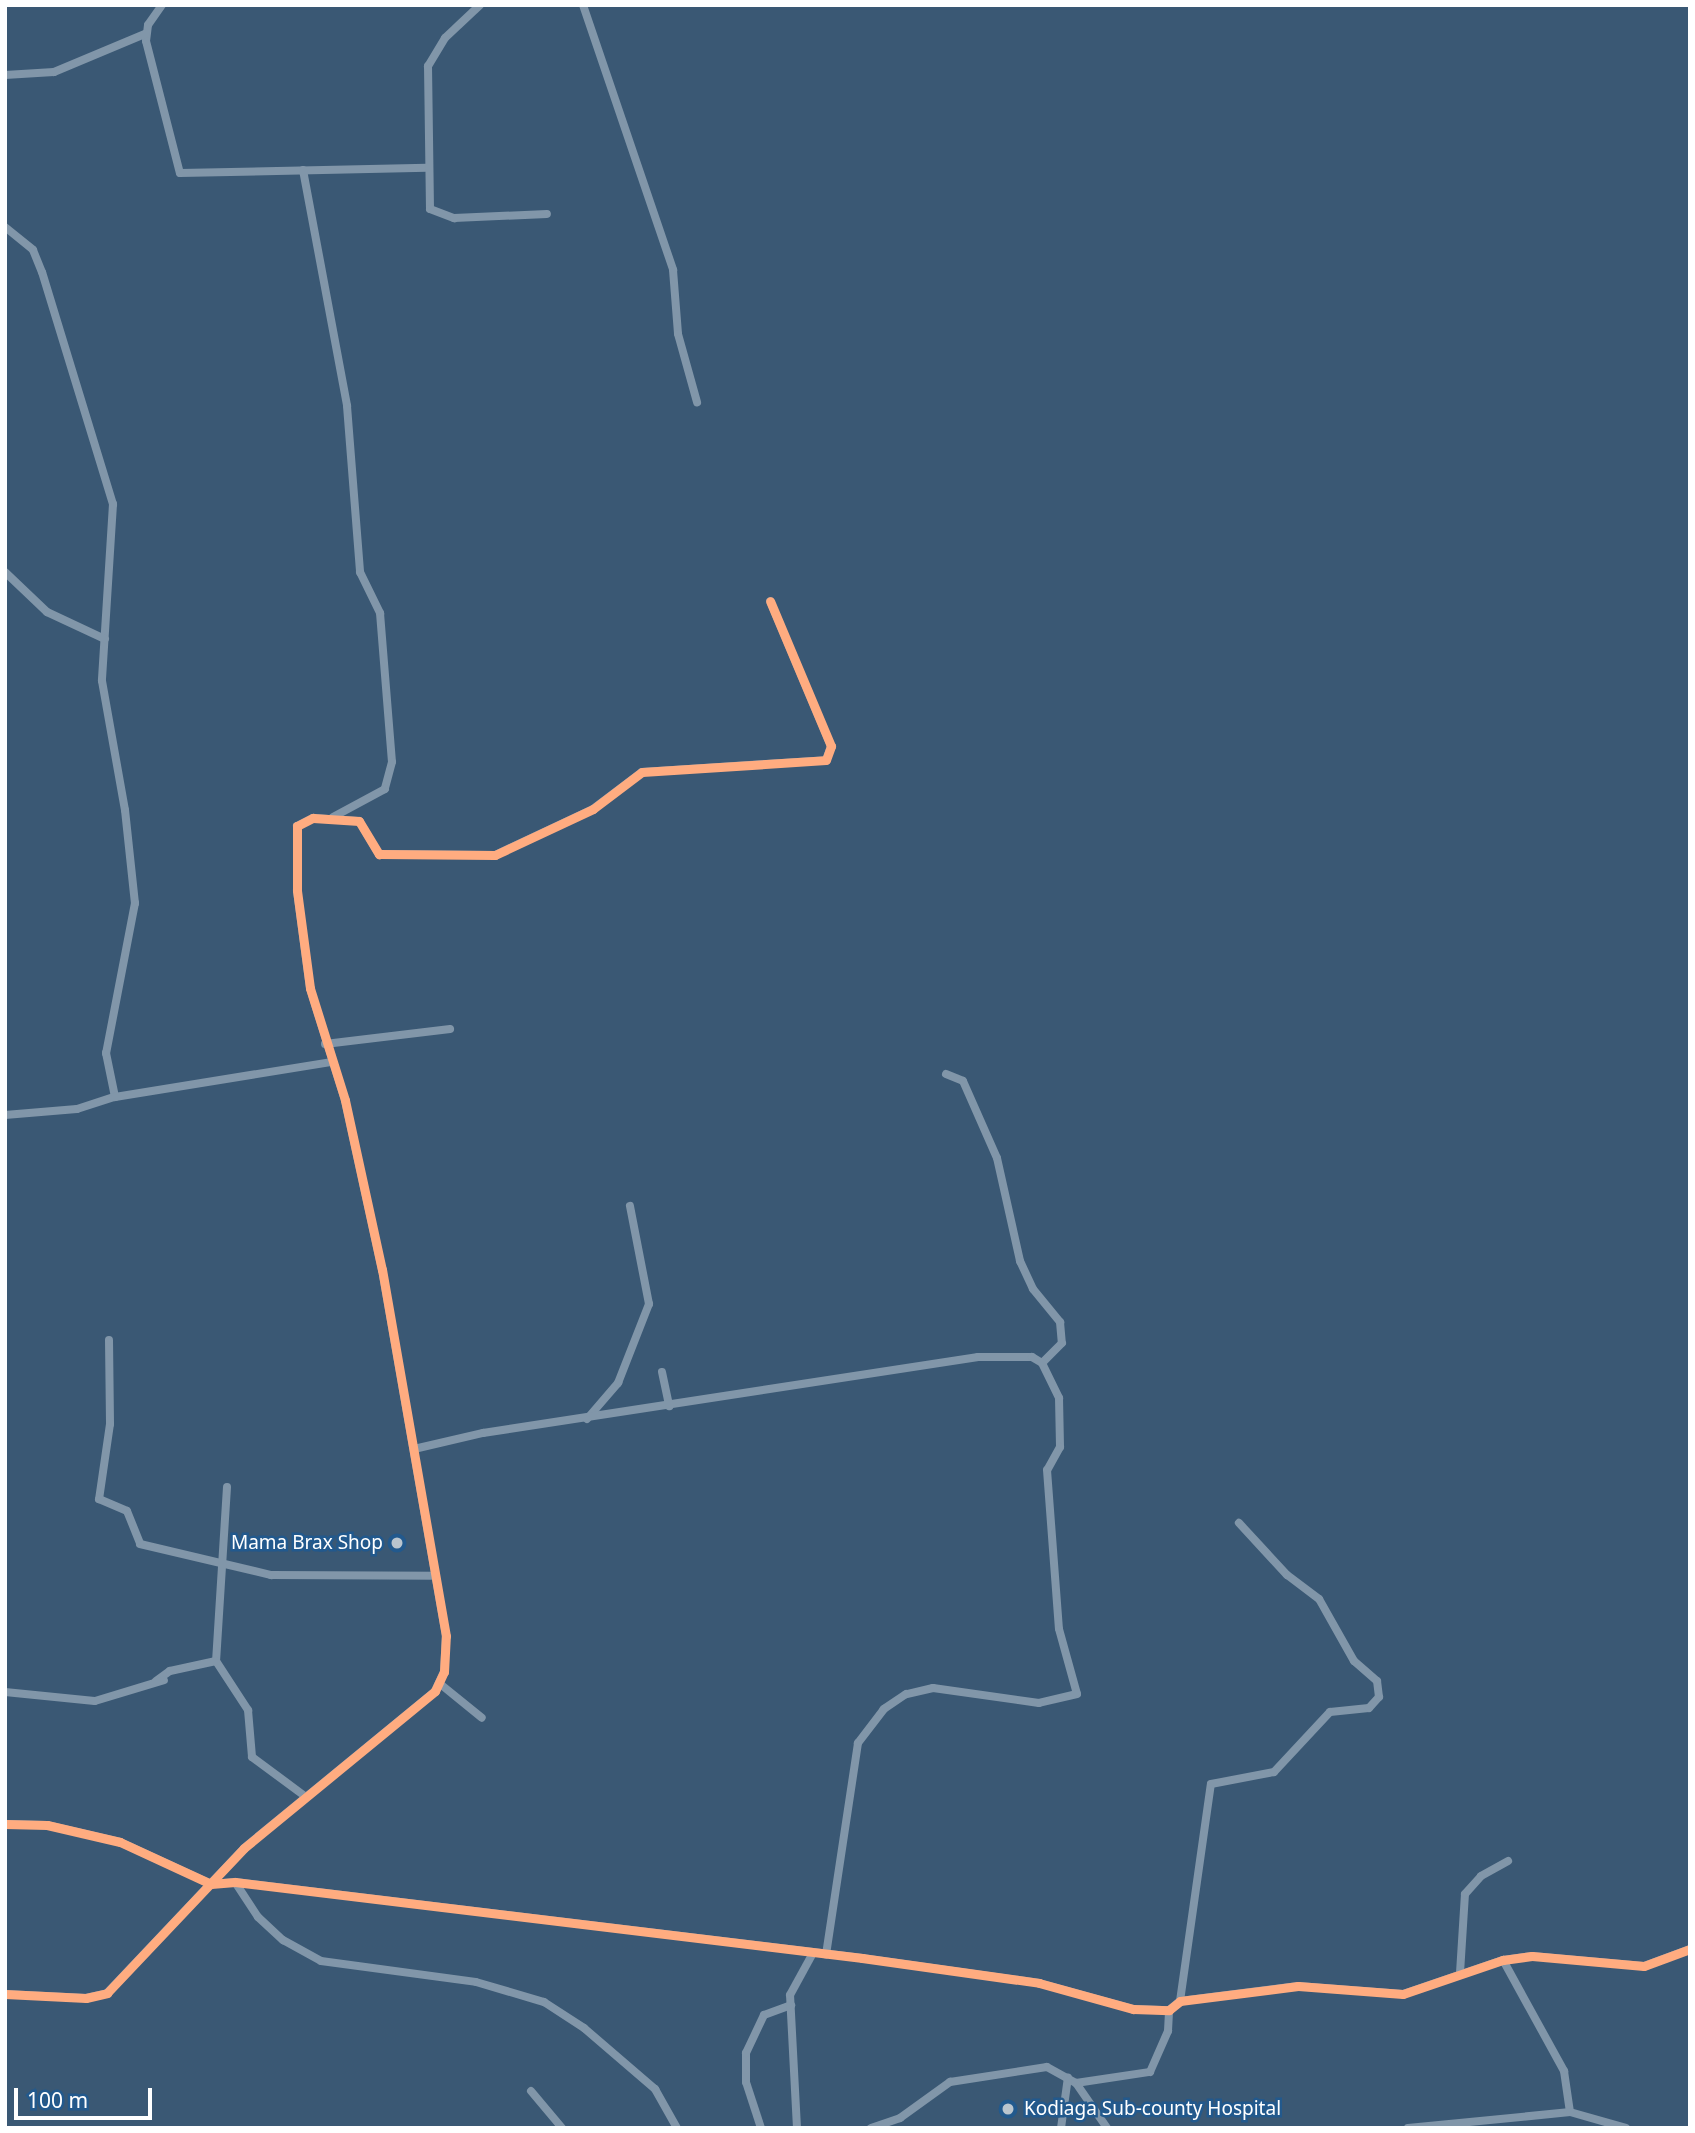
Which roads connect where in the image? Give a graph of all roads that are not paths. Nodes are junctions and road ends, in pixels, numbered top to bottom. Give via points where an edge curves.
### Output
1 (162, 5) edge
2 (481, 5) edge
3 (583, 5) edge
4 (145, 34) junction
5 (5, 75) edge
6 (428, 168) junction
7 (303, 170) junction
8 (547, 214) dead end
9 (5, 227) edge
10 (697, 402) dead end
11 (5, 572) edge
12 (770, 601) dead end
13 (105, 639) junction
14 (331, 818) junction
15 (450, 1029) dead end
16 (325, 1044) junction
17 (332, 1062) junction
18 (946, 1074) dead end
19 (115, 1097) junction
20 (5, 1115) edge
21 (630, 1206) dead end
22 (109, 1340) dead end
23 (1042, 1363) junction
24 (662, 1372) dead end
25 (669, 1406) junction
26 (587, 1419) junction
27 (414, 1449) junction
28 (227, 1487) dead end
29 (1239, 1523) dead end
30 (221, 1566) junction
31 (436, 1576) junction
32 (215, 1661) junction
33 (164, 1680) dead end
34 (439, 1684) junction
35 (149, 1686) junction
36 (5, 1692) edge
37 (482, 1718) dead end
38 (306, 1797) junction
39 (5, 1824) edge
40 (1508, 1861) dead end
41 (235, 1882) junction
42 (215, 1885) junction
43 (1690, 1949) edge
44 (813, 1953) junction
45 (826, 1955) junction
46 (1503, 1960) junction
47 (1460, 1973) junction
48 (5, 1994) edge
49 (1180, 2001) junction
50 (790, 2004) junction
51 (1169, 2010) junction
52 (1068, 2077) junction
53 (1076, 2083) junction
54 (531, 2091) dead end
55 (1570, 2112) junction
56 (900, 2118) junction
57 (562, 2128) edge
58 (677, 2128) edge
59 (761, 2128) edge
60 (797, 2128) edge
61 (871, 2128) edge
62 (899, 2128) edge
63 (1061, 2128) edge
64 (1107, 2128) edge
65 (1408, 2128) edge
66 (1626, 2128) edge

1 - 4 street
2 - 6 street via 445,38 428,66
3 - 10 street via 675,278 678,334
4 - 5 street via 54,72
4 - 7 street via 180,173
6 - 7 street
6 - 8 street via 430,209 437,216
7 - 14 street via 347,406 360,572 380,613 392,762 386,789
9 - 13 street via 33,250 108,473 113,534
11 - 13 street via 47,612
12 - 14 street via 831,746 826,760 642,772 593,809 495,855 379,854 364,824
13 - 19 street via 104,708 134,879 106,1052
14 - 16 street via 302,821 294,845 310,988
15 - 16 street via 408,1030
16 - 17 street
17 - 19 street
17 - 27 street via 364,1182
18 - 23 street via 962,1081 997,1158 1020,1261 1060,1322 1062,1343
19 - 20 street via 77,1109
21 - 26 street via 649,1304 618,1383
22 - 30 street via 110,1424 99,1499 127,1511 140,1544
23 - 25 street via 1032,1357 978,1357
23 - 45 street via 1059,1398 1060,1447 1047,1470 1059,1629 1077,1694 1039,1703 933,1688 906,1694 884,1709 858,1743
24 - 25 street
25 - 26 street
26 - 27 street
27 - 31 street
28 - 30 street
29 - 49 street via 1287,1575 1318,1599 1354,1661 1377,1681 1380,1697 1369,1708 1330,1712 1274,1772 1211,1784
30 - 31 street via 271,1575
30 - 32 street
31 - 34 street via 447,1650
32 - 35 street via 170,1671
32 - 38 street via 248,1710 252,1757
33 - 35 street
34 - 37 street
34 - 38 street
35 - 36 street via 79,1702
38 - 42 street via 244,1848
39 - 42 street via 47,1825 120,1842
40 - 47 street via 1481,1876 1465,1894
41 - 42 street
41 - 44 street
41 - 58 street via 258,1917 283,1940 321,1961 477,1982 544,2002 646,2080
42 - 48 street via 107,1993 86,1998
43 - 46 street via 1644,1966 1532,1956
44 - 45 street
44 - 50 street via 792,1986
45 - 51 street via 1039,1983 1133,2009
46 - 47 street
46 - 55 street via 1564,2071
47 - 49 street via 1403,1994 1298,1986
49 - 51 street
50 - 59 street via 764,2015 746,2053 746,2082
50 - 60 street
51 - 53 street via 1168,2031 1150,2072
52 - 53 street
52 - 56 street via 1047,2067 958,2080 936,2088
52 - 63 street
53 - 64 street
54 - 57 street
55 - 65 street
55 - 66 street
56 - 61 street
56 - 62 street

